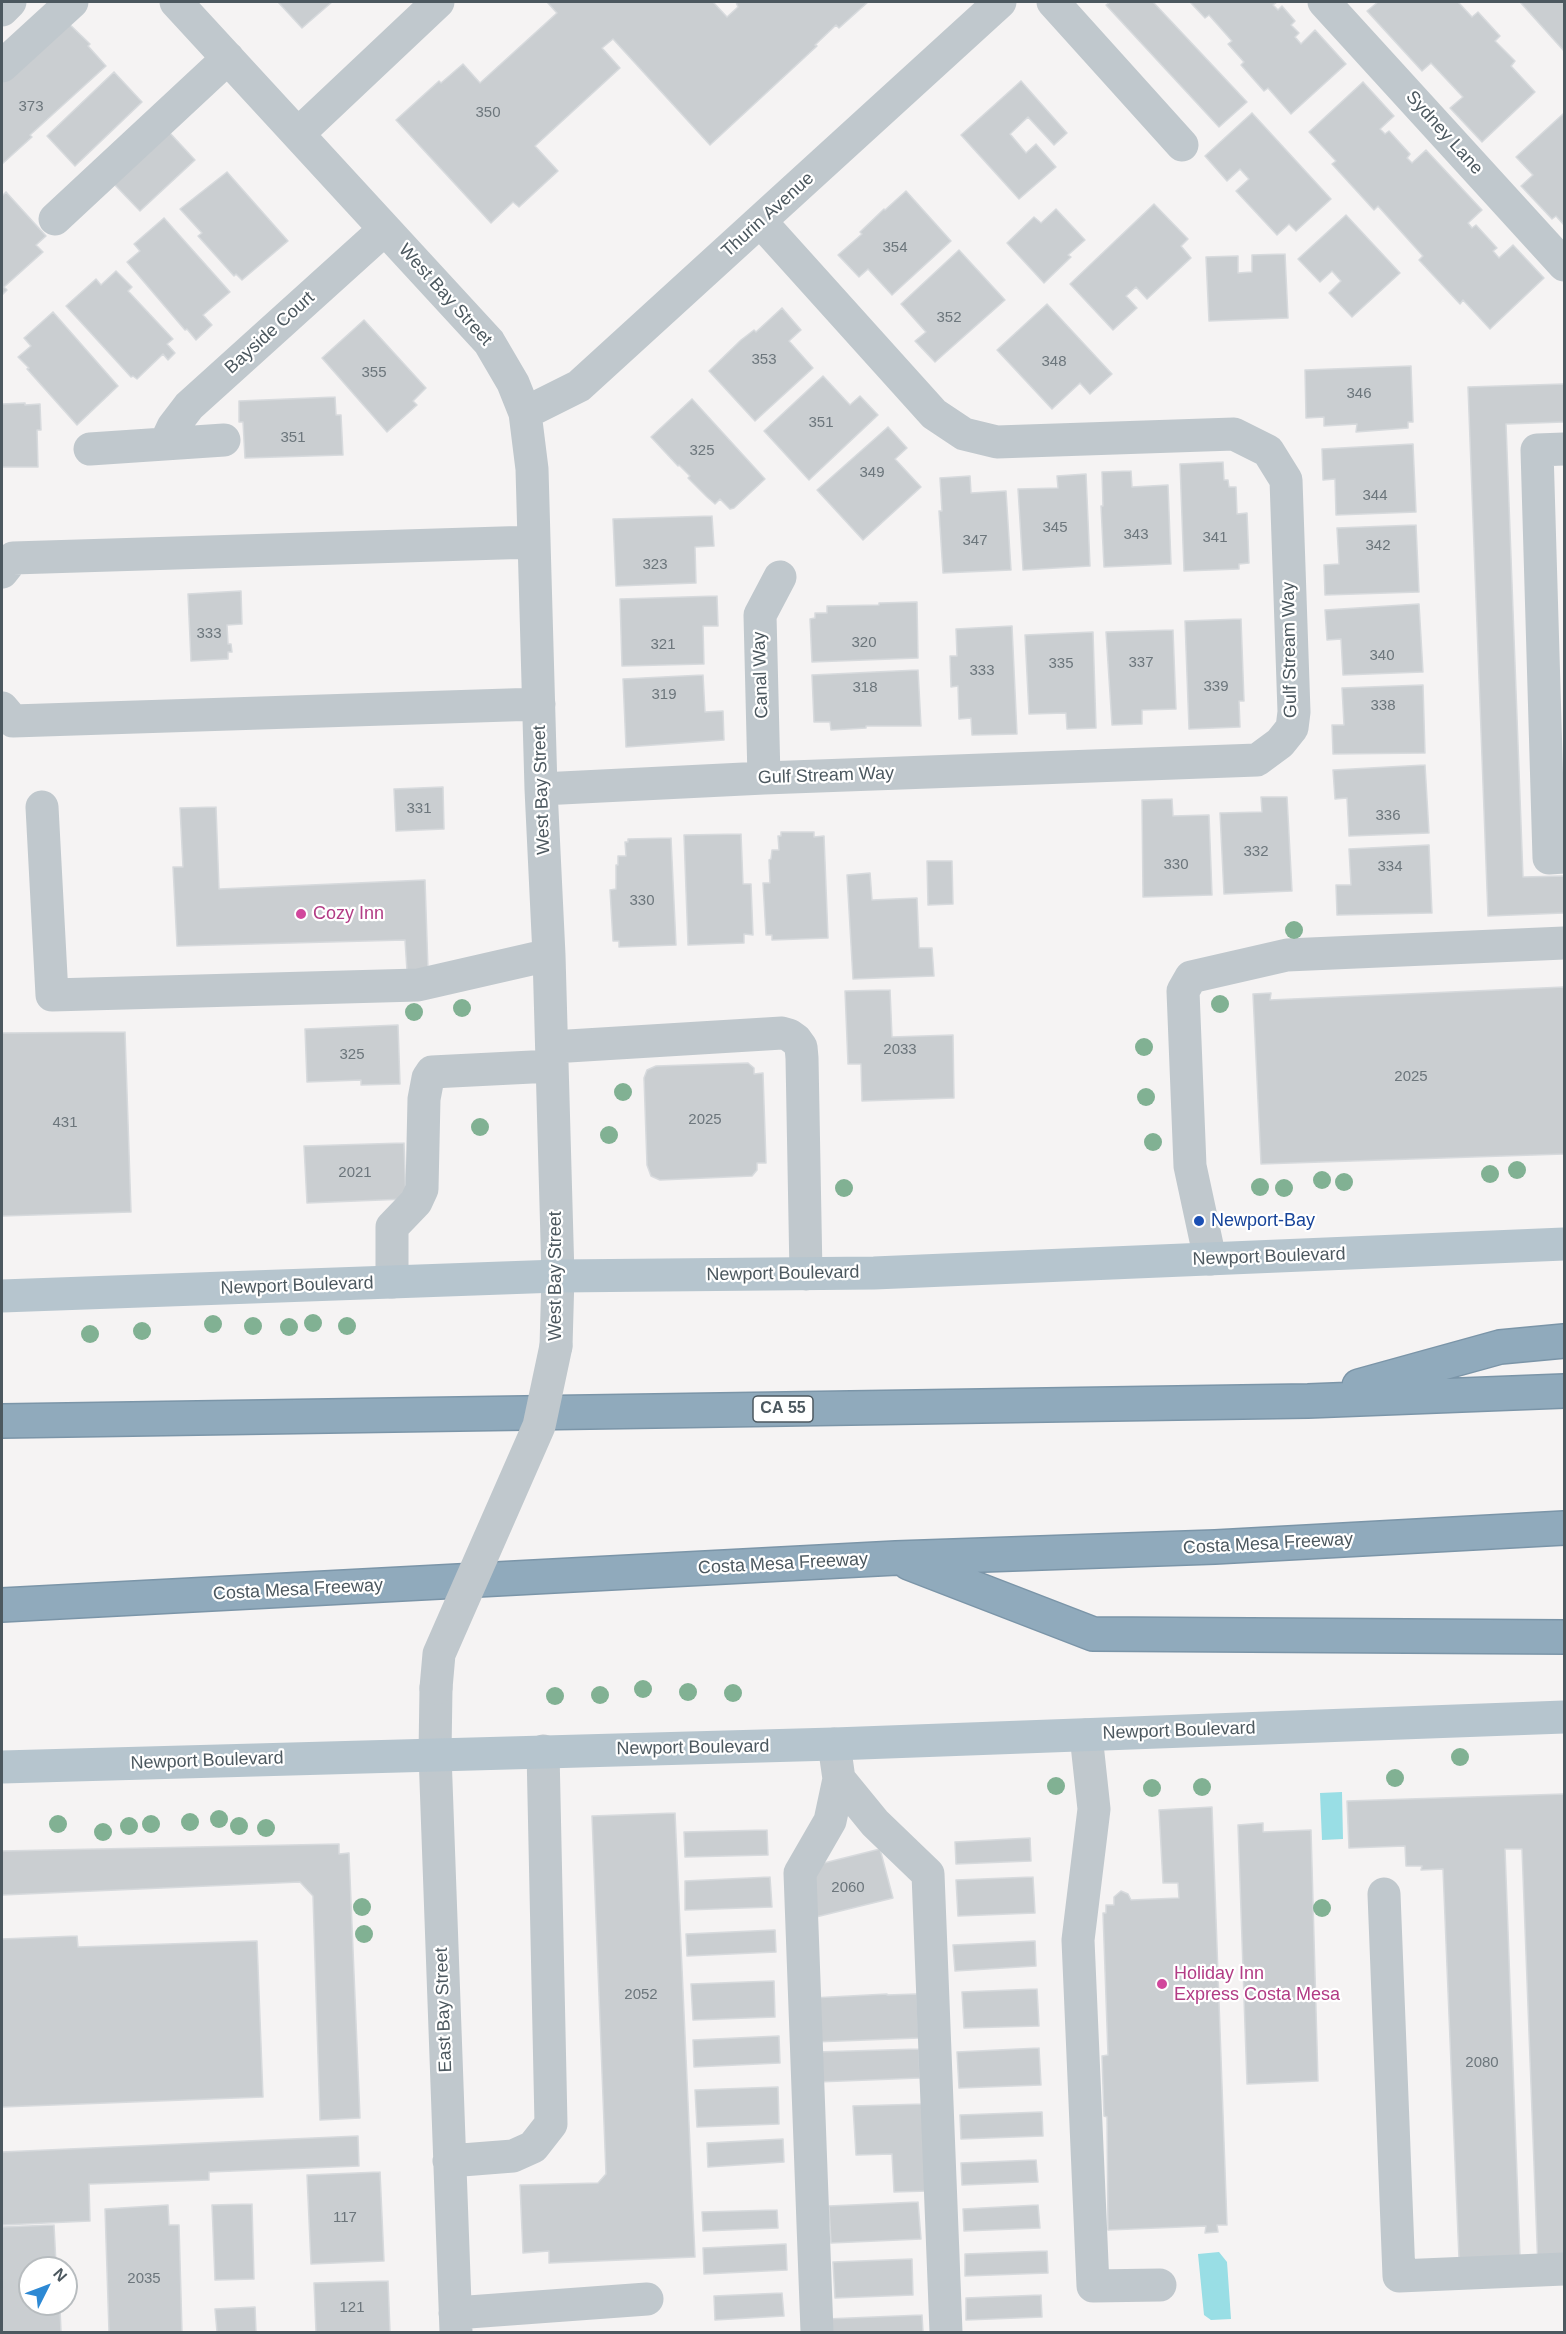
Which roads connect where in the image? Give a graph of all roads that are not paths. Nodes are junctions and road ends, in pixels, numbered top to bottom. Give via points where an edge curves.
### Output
1 (10, 2) edge
2 (72, 2) edge
3 (176, 2) edge
4 (438, 2) edge
5 (1053, 2) edge
6 (1324, 2) edge
7 (981, 8) edge
8 (2, 10) edge
9 (228, 58) junction
10 (2, 66) edge
11 (298, 134) junction
12 (1182, 145) dead end
13 (56, 219) dead end
14 (761, 222) junction
15 (386, 229) junction
16 (1564, 265) edge
17 (525, 413) junction
18 (224, 440) dead end
19 (165, 444) junction
20 (90, 449) dead end
21 (1564, 449) edge
22 (534, 542) junction
23 (2, 572) edge
24 (780, 577) dead end
25 (538, 704) junction
26 (2, 708) edge
27 (764, 778) junction
28 (542, 789) junction
29 (42, 807) dead end
30 (1564, 857) edge
31 (1564, 943) edge
32 (549, 955) junction
33 (552, 1057) junction
34 (1564, 1244) edge
35 (1210, 1259) junction
36 (806, 1274) junction
37 (558, 1276) junction
38 (392, 1282) junction
39 (2, 1296) edge
40 (1564, 1341) edge
41 (1564, 1391) edge
42 (1308, 1401) junction
43 (2, 1422) edge
44 (1564, 1528) edge
45 (896, 1558) junction
46 (2, 1605) edge
47 (1564, 1637) edge
48 (436, 1688) joint
49 (1564, 1717) edge
50 (1086, 1735) junction
51 (834, 1744) junction
52 (543, 1751) junction
53 (435, 1754) junction
54 (2, 1767) edge
55 (839, 1779) junction
56 (1384, 1894) dead end
57 (449, 2161) junction
58 (1564, 2269) edge
59 (1160, 2285) dead end
60 (646, 2299) dead end
61 (455, 2323) edge
62 (817, 2332) edge
63 (946, 2332) edge

1 - 8 street
2 - 10 street
3 - 9 street, West Bay Street
4 - 11 street
5 - 12 street
6 - 16 street, Sydney Lane
7 - 14 street, Thurin Avenue
9 - 11 street, West Bay Street
9 - 13 street
11 - 15 street, West Bay Street
14 - 17 street, Thurin Avenue via 579,386
14 - 27 street, Gulf Stream Way via 934,414 964,434 997,442 1234,434 1268,451 1286,480 1294,712 1292,728 1257,760
15 - 17 street, West Bay Street via 489,342
15 - 19 street, Bayside Court via 189,406
17 - 22 street, West Bay Street via 532,469
18 - 19 street
19 - 20 street
21 - 30 street via 1537,450 1549,858
22 - 23 street via 13,558
22 - 25 street, West Bay Street
24 - 27 street, Canal Way via 760,615
25 - 26 street via 13,721
25 - 28 street, West Bay Street
27 - 28 street, Gulf Stream Way
28 - 32 street, West Bay Street
29 - 32 street via 52,995 418,985
31 - 35 street via 1287,955 1191,977 1183,991 1190,1166
32 - 33 street, West Bay Street
33 - 36 street via 782,1034 796,1040 802,1058
33 - 37 street, West Bay Street
33 - 38 street via 432,1072 424,1099 422,1189 416,1202 392,1227
34 - 35 main road, Newport Boulevard
35 - 36 main road, Newport Boulevard
36 - 37 main road, Newport Boulevard
37 - 38 main road, Newport Boulevard
37 - 48 street, West Bay Street, bridge via 556,1346 539,1426 440,1654
38 - 39 main road, Newport Boulevard
40 - 42 highway via 1500,1347
41 - 42 highway, CA 55
42 - 43 highway, CA 55
44 - 45 highway, Costa Mesa Freeway via 1215,1547
45 - 46 highway, Costa Mesa Freeway
45 - 47 highway via 1093,1634
48 - 53 street, East Bay Street
49 - 50 main road, Newport Boulevard
50 - 51 main road, Newport Boulevard
50 - 59 street via 1094,1809 1078,1940 1093,2286
51 - 52 main road, Newport Boulevard
51 - 55 street
52 - 53 main road, Newport Boulevard
52 - 57 street via 551,2124 533,2147 513,2156
53 - 54 main road, Newport Boulevard
53 - 57 street, East Bay Street
55 - 62 street via 830,1821 800,1873
55 - 63 street via 875,1823 928,1874
56 - 58 street via 1398,2276
57 - 61 street, East Bay Street
60 - 61 street

